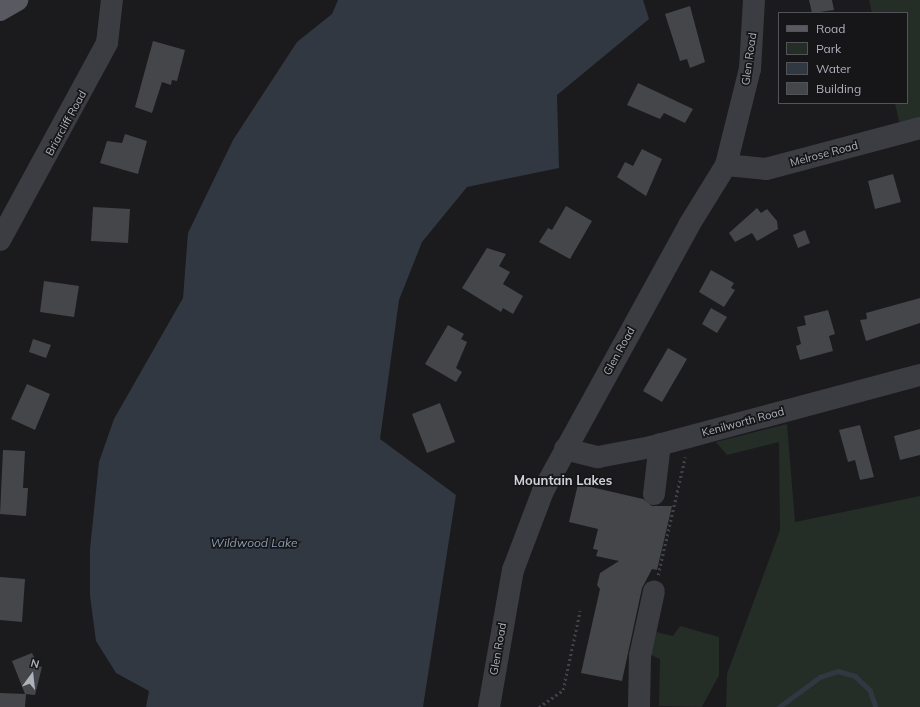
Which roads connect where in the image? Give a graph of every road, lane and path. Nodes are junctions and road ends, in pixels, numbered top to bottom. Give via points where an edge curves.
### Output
1 (17, 0) edge
2 (112, 0) edge
3 (754, 0) edge
4 (0, 10) edge
5 (920, 128) edge
6 (726, 165) junction
7 (0, 240) edge
8 (920, 375) edge
9 (660, 444) junction
10 (565, 449) junction
11 (686, 453) dead end
12 (654, 494) dead end
13 (654, 591) joint
14 (580, 612) dead end
15 (488, 707) edge
16 (539, 707) edge
17 (639, 707) edge

1 - 4 main road
2 - 7 street, Briarcliff Road via 112,23 104,50
3 - 6 street, Glen Road via 750,69
5 - 6 street, Melrose Road via 766,169
6 - 10 street, Glen Road via 688,225
8 - 9 street, Kenilworth Road
9 - 10 street, Kenilworth Road via 598,457
9 - 12 street
10 - 15 street, Glen Road via 543,490 513,570
11 - 13 path
13 - 17 street via 640,656
14 - 16 path via 563,690

